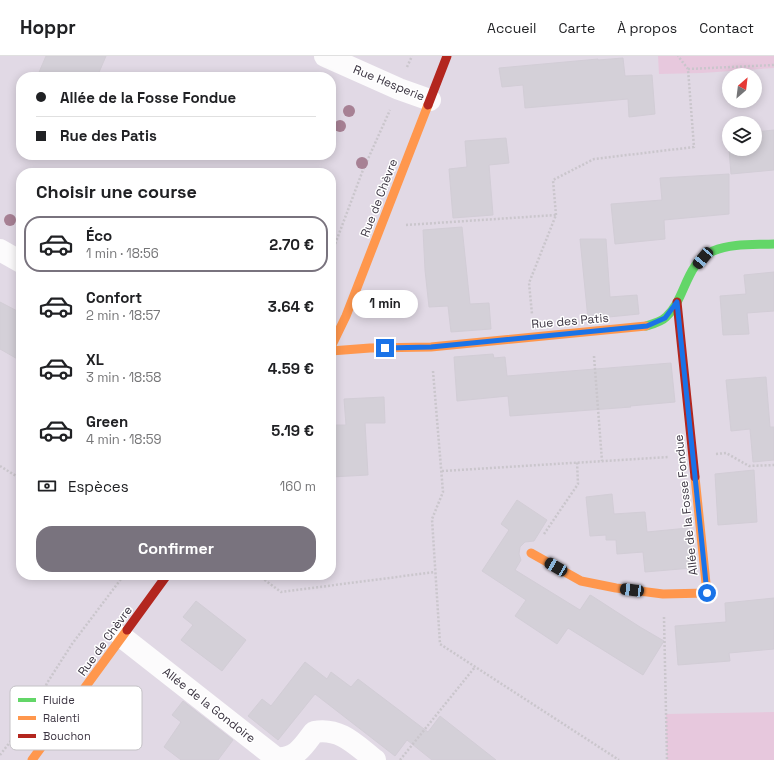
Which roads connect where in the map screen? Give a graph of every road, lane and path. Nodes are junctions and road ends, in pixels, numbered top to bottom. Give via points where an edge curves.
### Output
1 (325, 56) edge
2 (412, 56) edge
3 (447, 56) edge
4 (678, 56) edge
5 (774, 65) edge
6 (688, 69) junction
7 (399, 89) junction
8 (430, 100) junction
9 (556, 214) junction
10 (381, 227) junction
11 (336, 242) edge
12 (774, 244) edge
13 (0, 250) edge
14 (16, 259) edge
15 (677, 302) junction
16 (592, 331) junction
17 (336, 337) edge
18 (534, 337) junction
19 (431, 347) junction
20 (336, 351) edge
21 (693, 455) junction
22 (602, 461) junction
23 (577, 462) junction
24 (774, 465) edge
25 (0, 466) edge
26 (442, 471) junction
27 (16, 476) edge
28 (531, 553) joint
29 (435, 572) junction
30 (120, 580) edge
31 (163, 580) edge
32 (265, 580) edge
33 (663, 594) junction
34 (122, 637) junction
35 (475, 667) junction
36 (46, 686) edge
37 (86, 686) edge
38 (10, 742) edge
39 (39, 750) edge
40 (0, 755) edge
41 (32, 760) edge
42 (375, 760) edge
43 (400, 760) edge
44 (619, 760) edge
45 (667, 760) edge

1 - 7 street, Rue Hesperie
2 - 7 path
3 - 8 street, Rue de Chèvre
4 - 6 path
5 - 6 path
6 - 9 path via 694,147 594,159 553,180
7 - 8 street, Rue Hesperie
7 - 11 path via 363,170
8 - 10 street, Rue de Chèvre
9 - 10 path
9 - 18 path via 530,283
10 - 17 street, Rue de Chèvre
12 - 15 street, Rue des Patis via 712,251 693,270
13 - 14 street
15 - 16 street, Rue des Patis via 665,318 647,326
15 - 21 street, Allée de la Fosse Fondue
16 - 18 street, Rue des Patis
16 - 22 path
18 - 19 street, Rue des Patis
19 - 20 street, Rue des Patis
19 - 26 path
21 - 22 path
21 - 24 path via 726,453 749,466
21 - 33 street, Allée de la Fosse Fondue via 707,593
22 - 23 path
23 - 26 path
23 - 28 path via 578,484
25 - 27 path
26 - 29 path via 444,492 432,519
28 - 33 street, Allée de la Fosse Fondue via 581,581
29 - 32 path via 281,592
29 - 35 path via 440,644
30 - 36 path via 72,644
31 - 34 street, Rue de Chèvre
33 - 45 path
34 - 37 street, Rue de Chèvre
34 - 42 street, Allée de la Gondoire via 276,758 286,760 294,757 314,732 322,730 346,737
35 - 43 path
35 - 44 path
38 - 40 path
39 - 41 street, Rue de Chèvre

